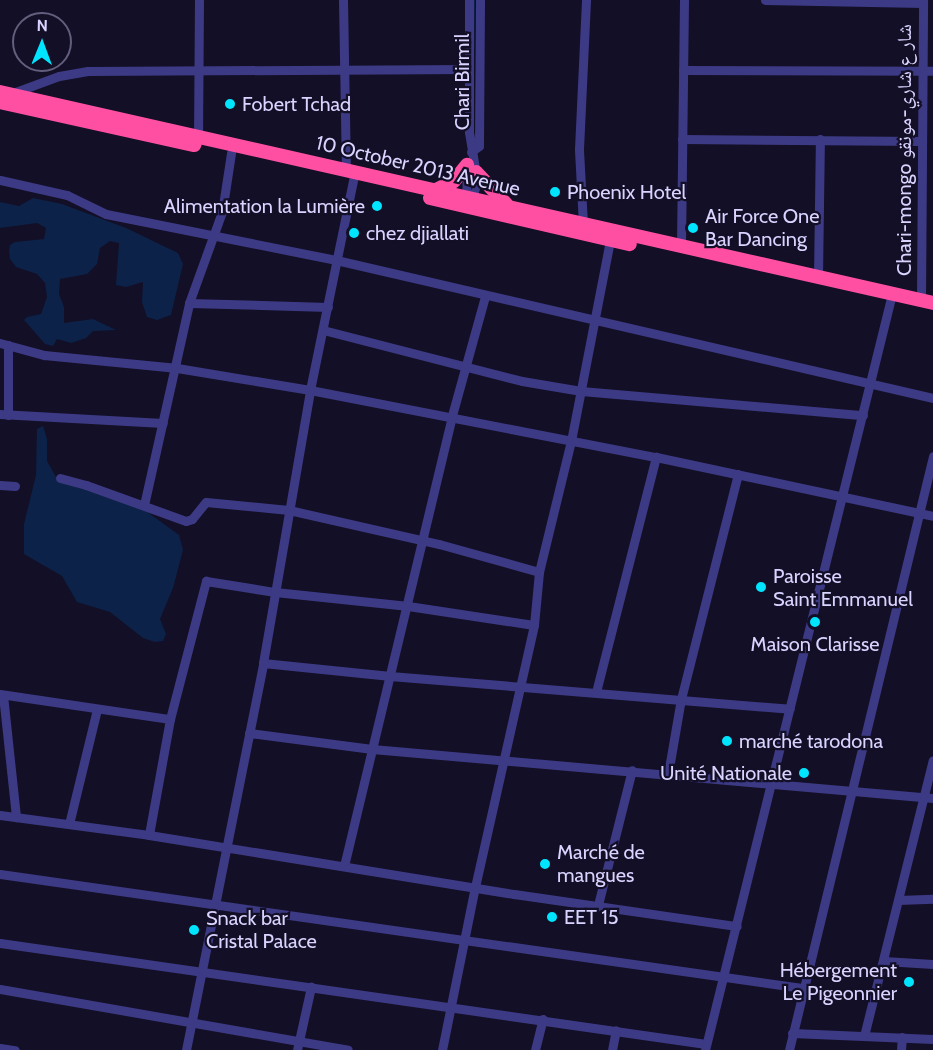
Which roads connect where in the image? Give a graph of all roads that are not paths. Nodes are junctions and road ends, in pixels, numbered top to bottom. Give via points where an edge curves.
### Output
1 (199, 0) edge
2 (343, 0) edge
3 (469, 0) edge
4 (480, 0) edge
5 (586, 0) edge
6 (684, 0) edge
7 (765, 0) edge
8 (923, 2) edge
9 (469, 69) junction
10 (683, 70) junction
11 (344, 71) junction
12 (928, 71) edge
13 (199, 72) junction
14 (3, 96) edge
15 (682, 139) junction
16 (820, 139) junction
17 (198, 141) junction
18 (922, 141) junction
19 (231, 153) junction
20 (922, 161) junction
21 (933, 161) edge
22 (471, 163) junction
23 (352, 174) junction
24 (0, 180) edge
25 (436, 190) junction
26 (469, 202) junction
27 (509, 206) junction
28 (583, 224) junction
29 (922, 232) junction
30 (933, 232) edge
31 (212, 233) junction
32 (612, 235) junction
33 (681, 246) junction
34 (336, 260) junction
35 (818, 277) junction
36 (485, 296) junction
37 (891, 298) junction
38 (927, 302) edge
39 (189, 303) junction
40 (328, 308) junction
41 (933, 313) edge
42 (595, 319) junction
43 (323, 330) junction
44 (4, 344) edge
45 (464, 366) junction
46 (177, 368) junction
47 (871, 383) junction
48 (310, 390) junction
49 (581, 391) junction
50 (933, 398) edge
51 (4, 415) edge
52 (863, 415) junction
53 (451, 419) junction
54 (164, 423) junction
55 (571, 441) junction
56 (933, 456) edge
57 (656, 458) junction
58 (738, 474) junction
59 (60, 478) dead end
60 (0, 485) edge
61 (15, 486) dead end
62 (843, 496) junction
63 (144, 505) junction
64 (289, 510) junction
65 (919, 513) junction
66 (933, 516) edge
67 (422, 540) junction
68 (539, 572) junction
69 (275, 592) junction
70 (408, 606) junction
71 (534, 625) junction
72 (263, 663) junction
73 (390, 676) junction
74 (520, 686) junction
75 (596, 692) junction
76 (1, 695) edge
77 (681, 699) junction
78 (97, 709) junction
79 (790, 709) junction
80 (170, 719) junction
81 (249, 733) junction
82 (372, 749) junction
83 (503, 759) junction
84 (933, 760) edge
85 (632, 770) junction
86 (668, 774) junction
87 (772, 785) junction
88 (852, 791) junction
89 (929, 797) edge
90 (0, 815) edge
91 (16, 818) junction
92 (69, 824) junction
93 (149, 835) junction
94 (227, 847) junction
95 (344, 866) junction
96 (0, 874) edge
97 (475, 887) junction
98 (933, 899) edge
99 (898, 900) junction
100 (598, 905) junction
101 (215, 906) junction
102 (737, 926) junction
103 (464, 940) junction
104 (0, 943) edge
105 (884, 961) junction
106 (933, 964) edge
107 (203, 970) junction
108 (724, 977) junction
109 (311, 987) junction
110 (802, 988) junction
111 (0, 989) edge
112 (451, 1006) junction
113 (543, 1019) junction
114 (193, 1022) junction
115 (616, 1030) junction
116 (792, 1033) junction
117 (864, 1036) junction
118 (903, 1037) junction
119 (933, 1039) edge
120 (298, 1046) edge
121 (706, 1047) edge
122 (0, 1048) edge
123 (15, 1050) edge
124 (186, 1050) edge
125 (348, 1050) edge
126 (442, 1050) edge
127 (535, 1050) edge
128 (612, 1050) edge
129 (789, 1050) edge
130 (901, 1050) edge

1 - 13 street
2 - 11 street
3 - 9 street, Chari Birmil
4 - 22 street, Chari Birmil via 479,146
5 - 28 street via 579,149
6 - 10 street
7 - 8 street
8 - 12 street, Chari-mongo شار ع شاري-مونقو
9 - 11 street
9 - 22 street, Chari Birmil
10 - 12 street
10 - 15 street
11 - 13 street
11 - 23 street
12 - 18 street, Chari-mongo شار ع شاري-مونقو
13 - 14 street via 75,73
13 - 17 street
14 - 17 highway, 10 October 2013 Avenue
15 - 16 street
15 - 33 street
16 - 18 street
16 - 35 street
17 - 19 highway, 10 October 2013 Avenue
17 - 23 highway, 10 October 2013 Avenue
18 - 20 street, Chari-mongo شار ع شاري-مونقو
19 - 23 highway, 10 October 2013 Avenue
19 - 31 street via 222,212
20 - 21 street
20 - 29 street, Chari-mongo شار ع شاري-مونقو
22 - 25 highway via 454,181
22 - 26 street via 477,185
22 - 27 highway
23 - 25 highway, 10 October 2013 Avenue
23 - 26 highway, 10 October 2013 Avenue
23 - 34 street
24 - 31 street via 67,195 106,214
25 - 26 highway, 10 October 2013 Avenue
26 - 27 highway, 10 October 2013 Avenue
26 - 32 highway, 10 October 2013 Avenue
27 - 28 highway, 10 October 2013 Avenue
28 - 32 highway, 10 October 2013 Avenue
29 - 30 street
29 - 38 street, Chari-mongo شار ع شاري-مونقو
31 - 34 street
31 - 39 street
32 - 33 highway, 10 October 2013 Avenue
32 - 37 highway, 10 October 2013 Avenue
32 - 42 street
33 - 35 highway, 10 October 2013 Avenue
34 - 36 street
34 - 40 street
35 - 37 highway, 10 October 2013 Avenue
36 - 42 street
36 - 45 street
37 - 38 highway, 10 October 2013 Avenue
37 - 41 highway, 10 October 2013 Avenue
37 - 47 street
39 - 40 street
39 - 46 street
40 - 43 street
42 - 47 street
42 - 49 street
43 - 45 street
43 - 48 street
44 - 46 street via 44,355
44 - 51 street
45 - 49 street
45 - 53 street
46 - 48 street
46 - 54 street
47 - 50 street
47 - 52 street
48 - 53 street
48 - 64 street
49 - 52 street
49 - 55 street
51 - 54 street
52 - 62 street
53 - 55 street
53 - 67 street
54 - 63 street
55 - 57 street
55 - 68 street
56 - 65 street
57 - 58 street
57 - 75 street
58 - 62 street
58 - 77 street
59 - 63 street
60 - 61 street
62 - 65 street
62 - 79 street
63 - 64 street via 186,521 206,502
64 - 67 street
64 - 69 street
65 - 66 street
65 - 88 street
67 - 68 street
67 - 70 street
68 - 71 street
69 - 70 street
69 - 72 street
69 - 80 street via 206,581
70 - 71 street
70 - 73 street
71 - 74 street
72 - 73 street
72 - 81 street
73 - 74 street
73 - 82 street
74 - 75 street
74 - 83 street
75 - 77 street
76 - 78 street
76 - 91 street
77 - 79 street
77 - 86 street
78 - 80 street
78 - 92 street
79 - 87 street
80 - 93 street
81 - 82 street
81 - 94 street
82 - 83 street
82 - 95 street
83 - 85 street
83 - 97 street
84 - 89 street
85 - 86 street
85 - 100 street
86 - 87 street
87 - 88 street
87 - 102 street
88 - 89 street
88 - 110 street
89 - 99 street
90 - 91 street
91 - 92 street
92 - 93 street
93 - 94 street
94 - 95 street
94 - 101 street
95 - 97 street
96 - 101 street
97 - 100 street
97 - 103 street
98 - 99 street
99 - 105 street
100 - 102 street
101 - 103 street
101 - 107 street
102 - 108 street
103 - 108 street
103 - 112 street
104 - 107 street
105 - 106 street
105 - 117 street
107 - 109 street
107 - 114 street
108 - 110 street
108 - 121 street
109 - 112 street
109 - 120 street
110 - 116 street
111 - 114 street
112 - 113 street
112 - 126 street
113 - 115 street
113 - 127 street
114 - 120 street
114 - 124 street
115 - 121 street
115 - 128 street
116 - 117 street
116 - 129 street
117 - 118 street
118 - 119 street
118 - 130 street
120 - 125 street
122 - 123 street

